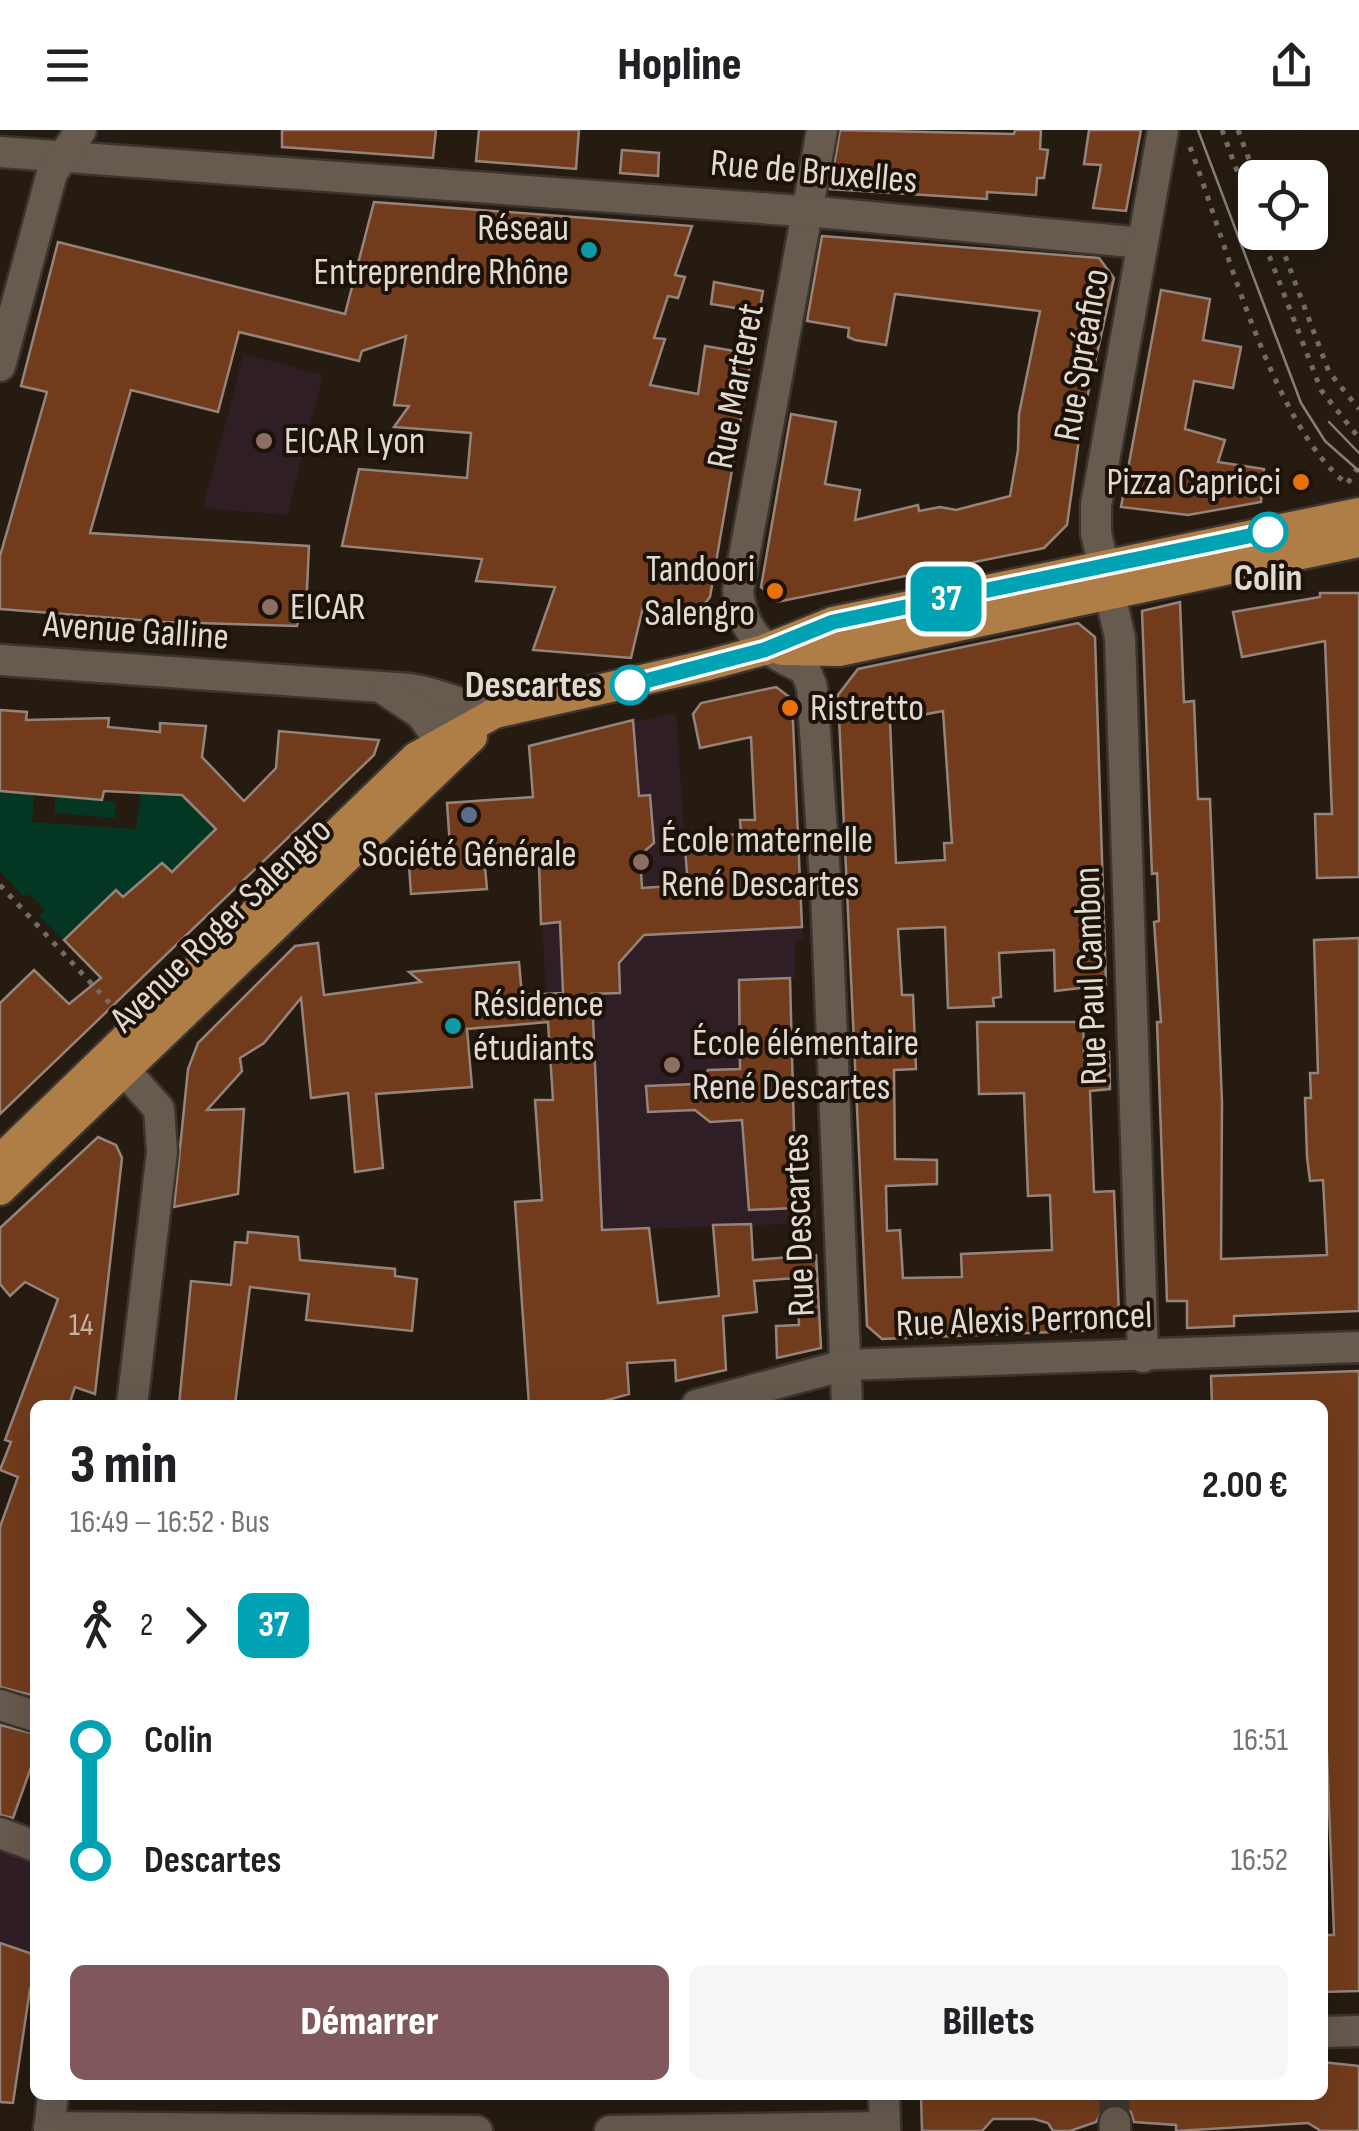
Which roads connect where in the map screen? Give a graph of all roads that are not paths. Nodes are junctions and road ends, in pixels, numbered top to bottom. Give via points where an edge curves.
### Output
1 (822, 130) edge
2 (1163, 130) edge
3 (74, 142) edge
4 (0, 152) edge
5 (810, 212) junction
6 (1142, 242) junction
7 (0, 366) edge
8 (1359, 513) edge
9 (1359, 542) edge
10 (1107, 580) junction
11 (764, 650) junction
12 (0, 660) edge
13 (385, 690) junction
14 (495, 714) junction
15 (431, 728) junction
16 (416, 757) junction
17 (119, 1063) junction
18 (0, 1160) edge
19 (0, 1190) edge
20 (1359, 1347) edge
21 (1143, 1357) junction
22 (845, 1365) junction
23 (133, 1400) edge
24 (716, 1400) edge
25 (847, 1400) edge
26 (0, 1705) edge
27 (30, 1714) edge
28 (0, 1833) edge
29 (30, 1844) edge
30 (1328, 2032) edge
31 (1359, 2032) edge
32 (52, 2100) edge
33 (884, 2100) edge
34 (49, 2129) edge
35 (885, 2129) edge
36 (461, 2130) edge
37 (477, 2131) edge
38 (610, 2131) edge

1 - 5 street, Rue Marteret
2 - 6 street, Rue Spréafico
3 - 4 street, Rue de Bruxelles
3 - 5 street, Rue de Bruxelles
3 - 7 street via 52,173
5 - 6 street, Rue de Bruxelles
5 - 11 street, Rue Marteret via 738,590 740,609
6 - 10 street, Rue Spréafico via 1096,506
8 - 10 main road, Avenue Roger Salengro
9 - 10 main road, Avenue Roger Salengro
10 - 11 main road, Avenue Roger Salengro via 839,651
10 - 21 street, Rue Paul Cambon via 1120,638
11 - 14 main road, Avenue Roger Salengro
11 - 22 street, Rue Descartes via 805,669 812,688
12 - 13 street, Avenue Galline
13 - 14 street, Avenue Galline via 437,693
13 - 15 street
14 - 15 street
14 - 16 main road, Avenue Roger Salengro
14 - 17 main road, Avenue Roger Salengro
15 - 16 street
16 - 17 main road, Avenue Roger Salengro via 134,1030
17 - 18 main road, Avenue Roger Salengro
17 - 19 main road, Avenue Roger Salengro
17 - 23 street via 159,1109 162,1152
20 - 21 street, Rue Alexis Perroncel
21 - 22 street, Rue Alexis Perroncel
22 - 24 street, Rue Alexis Perroncel
22 - 25 street, Rue Descartes
26 - 27 street
28 - 29 street
30 - 31 street
32 - 34 street
33 - 35 street
34 - 36 street
35 - 38 street
36 - 37 street

